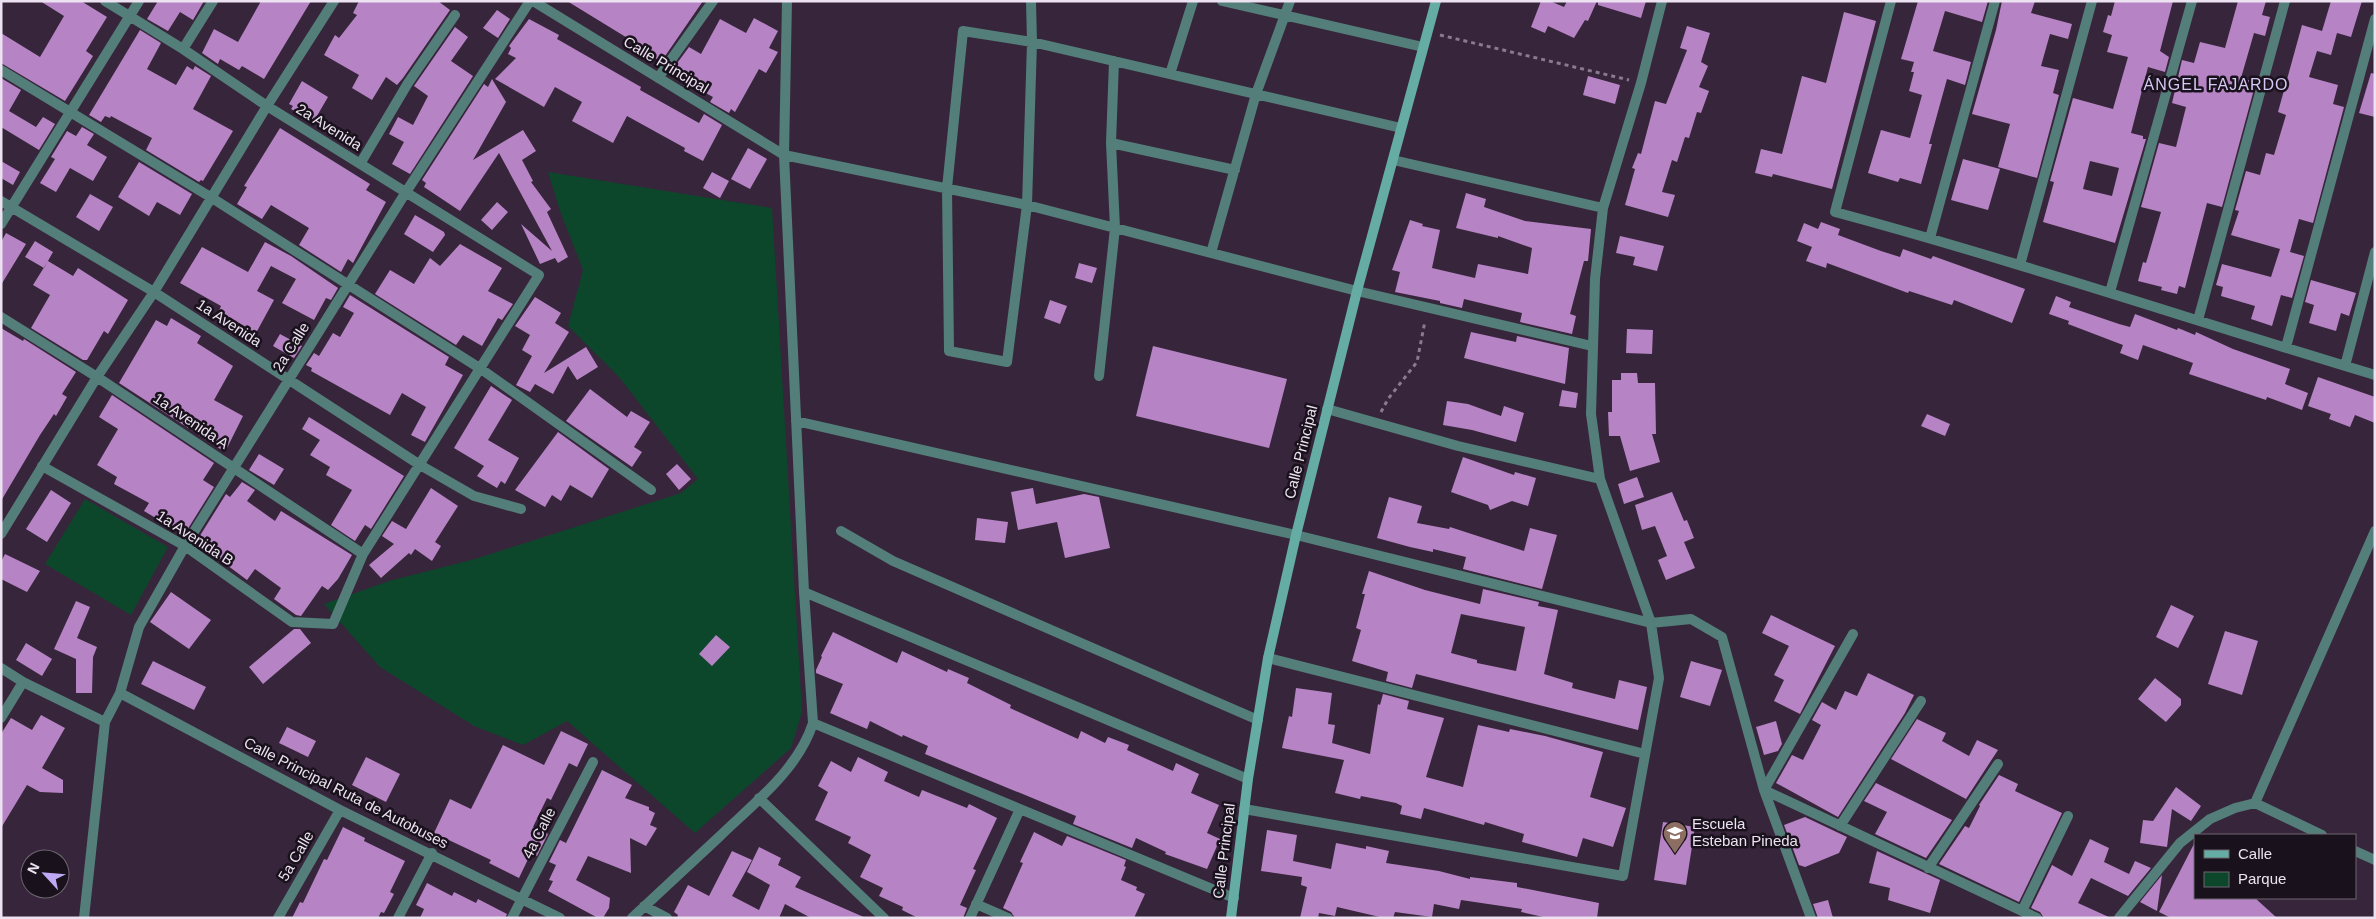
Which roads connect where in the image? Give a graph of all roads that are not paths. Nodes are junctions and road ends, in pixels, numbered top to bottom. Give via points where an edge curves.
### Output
1 (105, 1) edge
2 (139, 1) edge
3 (213, 1) edge
4 (334, 1) edge
5 (531, 1) edge
6 (713, 1) edge
7 (787, 1) edge
8 (1030, 1) edge
9 (1193, 1) edge
10 (1222, 1) edge
11 (1290, 1) edge
12 (1436, 1) edge
13 (1662, 1) edge
14 (1890, 1) edge
15 (1995, 1) edge
16 (2092, 1) edge
17 (2192, 1) edge
18 (2284, 1) edge
19 (455, 15) dead end
20 (130, 16) junction
21 (1285, 16) junction
22 (2375, 19) edge
23 (1032, 42) junction
24 (1423, 47) junction
25 (183, 49) junction
26 (1114, 61) junction
27 (1, 70) edge
28 (1170, 74) junction
29 (658, 78) junction
30 (1256, 94) junction
31 (266, 106) junction
32 (70, 111) junction
33 (1401, 128) junction
34 (1111, 143) junction
35 (784, 154) junction
36 (1393, 160) junction
37 (360, 164) junction
38 (1234, 170) junction
39 (947, 188) junction
40 (406, 192) junction
41 (212, 198) junction
42 (1, 201) edge
43 (1027, 205) junction
44 (12, 208) junction
45 (1603, 208) junction
46 (1, 224) edge
47 (1115, 228) junction
48 (1930, 238) junction
49 (2375, 252) edge
50 (1211, 253) junction
51 (2020, 265) junction
52 (348, 284) junction
53 (1357, 291) junction
54 (154, 292) junction
55 (2110, 292) junction
56 (2, 318) edge
57 (2198, 320) junction
58 (1592, 346) junction
59 (2286, 347) junction
60 (2345, 366) junction
61 (482, 369) junction
62 (2375, 375) edge
63 (1099, 376) dead end
64 (97, 377) junction
65 (288, 379) junction
66 (1327, 409) junction
67 (796, 421) junction
68 (420, 465) junction
69 (42, 466) junction
70 (234, 468) junction
71 (1600, 480) junction
72 (651, 490) dead end
73 (521, 509) dead end
74 (840, 531) dead end
75 (2375, 531) edge
76 (1, 534) edge
77 (1296, 535) junction
78 (185, 546) junction
79 (363, 554) junction
80 (804, 592) junction
81 (1651, 622) junction
82 (1853, 634) dead end
83 (1268, 658) junction
84 (1, 668) edge
85 (23, 682) junction
86 (120, 693) junction
87 (1922, 701) dead end
88 (1, 718) edge
89 (1258, 720) junction
90 (105, 722) junction
91 (813, 723) junction
92 (1646, 754) junction
93 (593, 762) dead end
94 (1998, 764) dead end
95 (1248, 779) junction
96 (1764, 790) junction
97 (759, 798) junction
98 (2255, 803) junction
99 (1020, 809) junction
100 (1244, 809) junction
101 (340, 810) junction
102 (2068, 816) dead end
103 (1840, 826) junction
104 (2320, 834) edge
105 (2356, 851) edge
106 (432, 854) junction
107 (2375, 860) edge
108 (1928, 868) junction
109 (522, 898) junction
110 (1234, 898) junction
111 (976, 904) junction
112 (644, 906) junction
113 (2022, 911) junction
114 (84, 918) edge
115 (278, 918) edge
116 (398, 918) edge
117 (512, 918) edge
118 (560, 918) edge
119 (632, 918) edge
120 (667, 918) edge
121 (884, 918) edge
122 (970, 918) edge
123 (1008, 918) edge
124 (1231, 918) edge
125 (1811, 918) edge
126 (2037, 918) edge
127 (2119, 918) edge

1 - 20 street, 2a Avenida
2 - 20 street
3 - 25 street
4 - 31 street
5 - 29 street, Calle Principal
5 - 40 street, 2a Calle
6 - 29 street
7 - 35 street
8 - 23 street
9 - 28 street
10 - 21 street
11 - 21 street
12 - 24 street, Calle Principal
13 - 45 street
14 - 48 street via 1835,212
15 - 48 street
16 - 51 street
17 - 55 street
18 - 57 street
19 - 37 street via 408,84
20 - 25 street, 2a Avenida
20 - 32 street
21 - 24 street
21 - 30 street
22 - 59 street
23 - 26 street
23 - 39 street via 963,31
23 - 43 street
24 - 33 street, Calle Principal
25 - 31 street, 2a Avenida
26 - 28 street
26 - 34 street
27 - 32 street
28 - 30 street
29 - 35 street, Calle Principal
30 - 33 street
30 - 38 street
31 - 37 street, 2a Avenida
31 - 41 street
32 - 41 street
32 - 44 street
33 - 36 street, Calle Principal
34 - 38 street
34 - 47 street
35 - 39 street, Calle Principal
35 - 67 street
36 - 45 street
36 - 53 street, Calle Principal
37 - 40 street, 2a Avenida
38 - 50 street
39 - 43 street, Calle Principal
39 - 43 street via 949,351 1007,362
40 - 52 street, 2a Calle
40 - 61 street, 2a Avenida via 539,276
41 - 52 street
41 - 54 street
42 - 44 street, 1a Avenida
43 - 47 street, Calle Principal
44 - 46 street
44 - 54 street, 1a Avenida
45 - 58 street
47 - 50 street, Calle Principal
47 - 63 street
48 - 51 street
49 - 60 street
50 - 53 street, Calle Principal
51 - 55 street
52 - 61 street
52 - 65 street, 2a Calle
53 - 58 street, Calle Principal
53 - 66 street, Calle Principal
54 - 64 street
54 - 65 street, 1a Avenida
55 - 57 street
56 - 64 street, 1a Avenida A
57 - 59 street
58 - 71 street via 1591,414
59 - 60 street
60 - 62 street
61 - 68 street
61 - 72 street
64 - 69 street
64 - 70 street, 1a Avenida A
65 - 68 street, 1a Avenida
65 - 70 street, 2a Calle
66 - 71 street via 1458,446
66 - 77 street, Calle Principal
67 - 77 street
67 - 80 street
68 - 73 street, 1a Avenida via 474,496
68 - 79 street
69 - 76 street
69 - 78 street, 1a Avenida B
70 - 78 street, 2a Calle
70 - 79 street, 1a Avenida A
71 - 81 street
74 - 89 street via 892,560
75 - 98 street
77 - 81 street
77 - 83 street, Calle Principal
78 - 79 street, 1a Avenida B via 292,622 333,624
78 - 86 street, 2a Calle via 140,627
80 - 91 street
80 - 95 street
81 - 92 street via 1659,678
81 - 96 street via 1691,619 1722,637
82 - 96 street
83 - 89 street, Calle Principal
83 - 92 street
84 - 85 street
85 - 88 street
85 - 90 street
86 - 90 street, 2a Calle
86 - 101 street, Calle Principal Ruta de Autobuses
87 - 103 street
89 - 95 street, Calle Principal
90 - 114 street
91 - 97 street via 798,756
91 - 99 street
92 - 100 street via 1624,876
93 - 109 street, 4a Calle
94 - 108 street
95 - 100 street, Calle Principal
96 - 103 street
96 - 125 street
97 - 112 street
97 - 121 street
98 - 104 street
98 - 127 street via 2210,819 2180,843
99 - 110 street
99 - 111 street
100 - 110 street, Calle Principal
101 - 106 street, Calle Principal Ruta de Autobuses
101 - 115 street, 5a Calle
102 - 113 street
103 - 108 street
105 - 107 street
106 - 109 street, Calle Principal Ruta de Autobuses
106 - 116 street
108 - 113 street
109 - 117 street, 4a Calle
109 - 118 street, Calle Principal Ruta de Autobuses
110 - 124 street, Calle Principal
111 - 122 street
111 - 123 street
112 - 119 street
112 - 120 street
113 - 126 street

